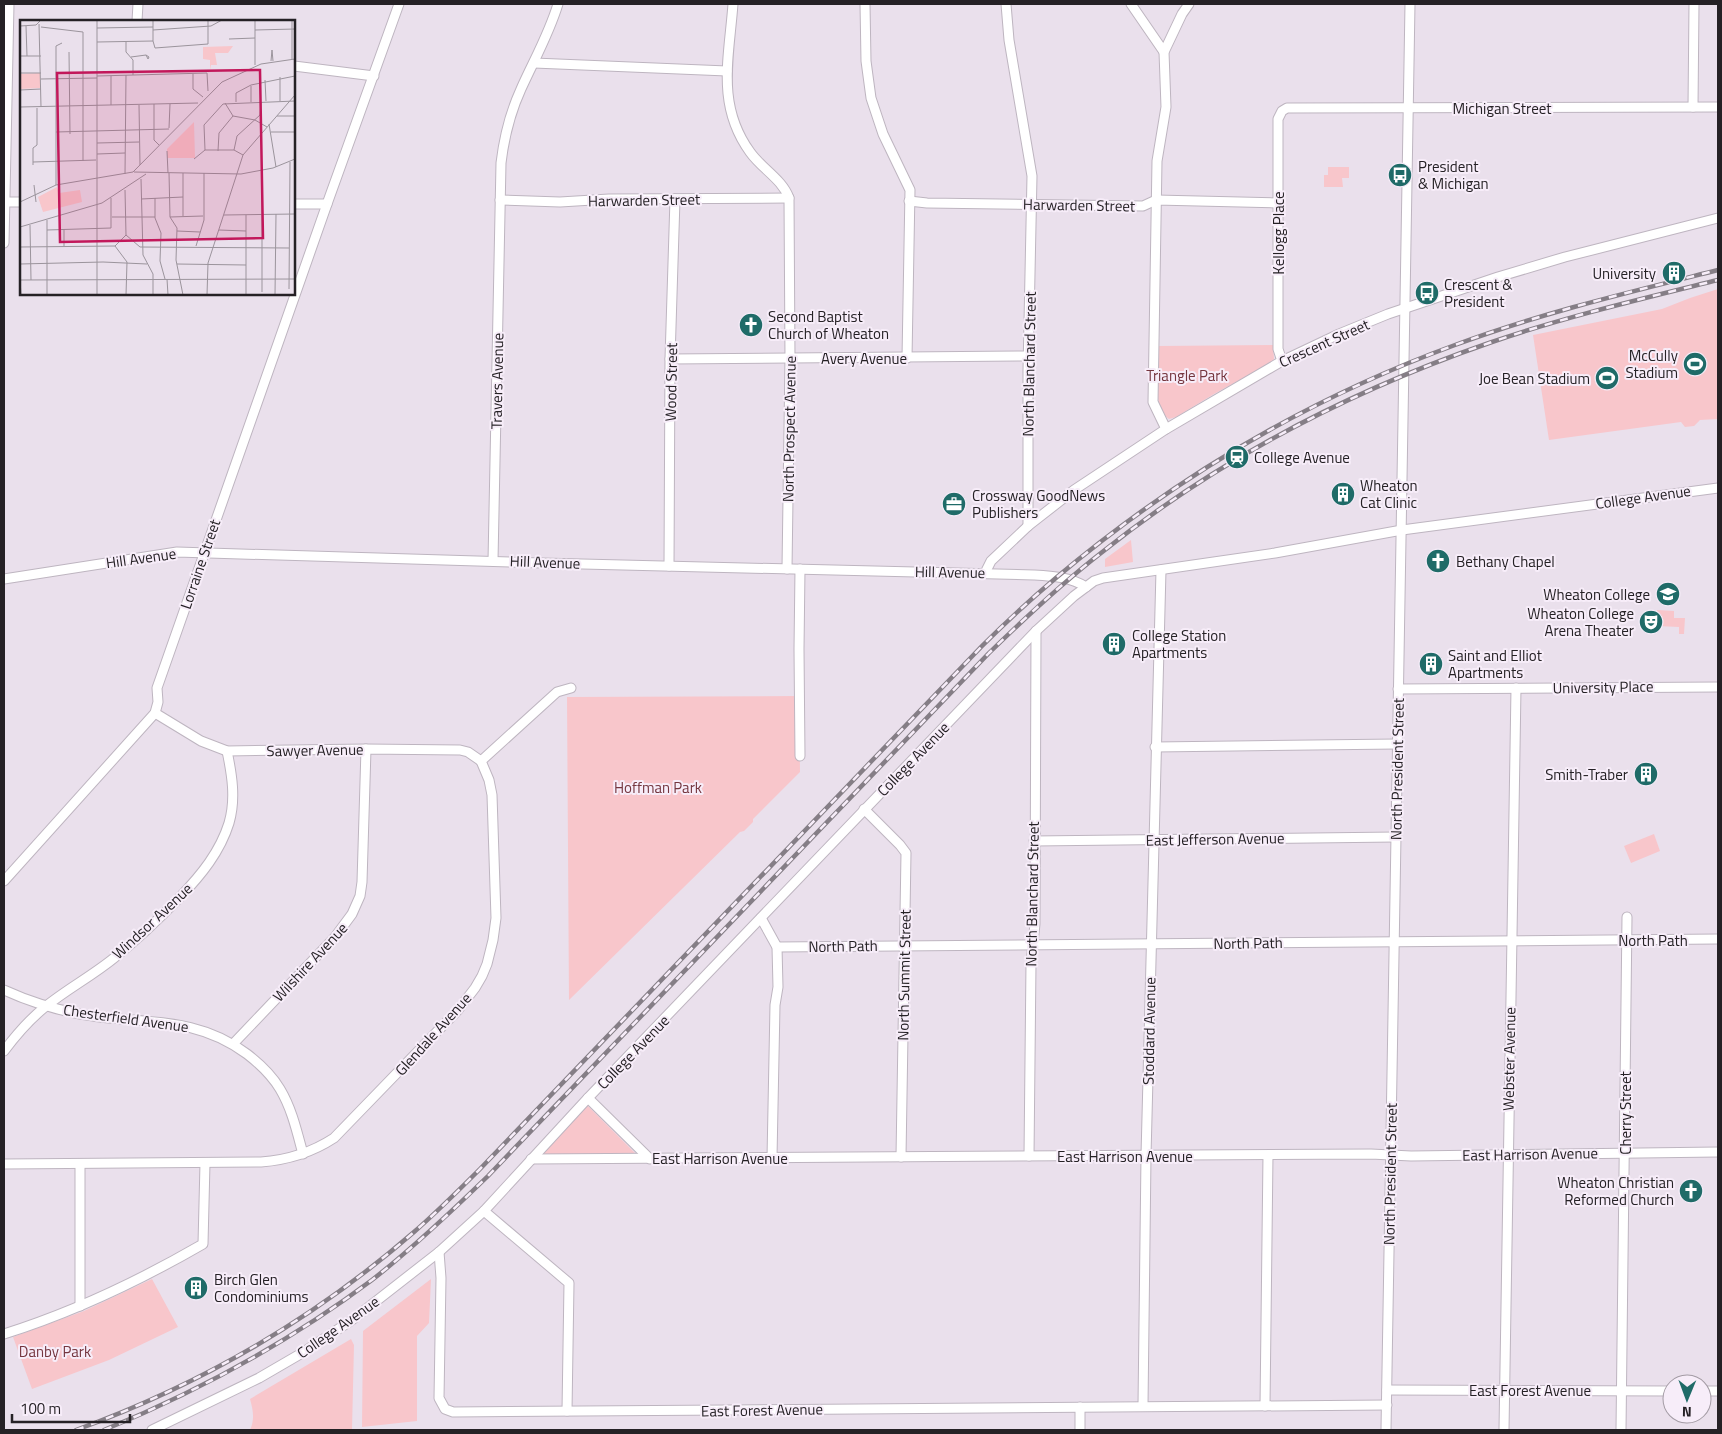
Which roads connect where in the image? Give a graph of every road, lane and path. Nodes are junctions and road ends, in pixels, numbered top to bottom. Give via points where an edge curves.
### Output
1 (9, 4) edge
2 (138, 4) edge
3 (399, 4) edge
4 (558, 4) edge
5 (733, 4) edge
6 (866, 4) edge
7 (1006, 4) edge
8 (1131, 4) edge
9 (1189, 4) edge
10 (1410, 4) edge
11 (1694, 4) edge
12 (137, 20) edge
13 (1164, 52) junction
14 (534, 63) junction
15 (295, 66) edge
16 (728, 71) junction
17 (374, 76) junction
18 (1693, 107) junction
19 (1718, 107) edge
20 (1287, 108) joint
21 (1408, 108) junction
22 (789, 198) junction
23 (675, 199) junction
24 (500, 200) junction
25 (1156, 200) junction
26 (909, 201) junction
27 (5, 202) edge
28 (20, 202) edge
29 (1032, 203) junction
30 (1278, 203) junction
31 (295, 204) edge
32 (327, 204) junction
33 (1718, 218) edge
34 (4, 243) edge
35 (295, 295) edge
36 (295, 295) edge
37 (1405, 308) junction
38 (1029, 356) junction
39 (790, 358) junction
40 (907, 358) junction
41 (670, 359) junction
42 (1282, 361) junction
43 (1166, 429) junction
44 (1718, 488) edge
45 (1028, 526) junction
46 (1402, 530) junction
47 (204, 553) junction
48 (493, 561) junction
49 (670, 566) junction
50 (787, 569) junction
51 (800, 569) junction
52 (1160, 570) junction
53 (985, 573) junction
54 (4, 579) edge
55 (1086, 587) junction
56 (1036, 631) junction
57 (1718, 687) edge
58 (571, 688) dead end
59 (1516, 688) junction
60 (1398, 689) junction
61 (155, 713) junction
62 (1397, 744) junction
63 (1156, 747) junction
64 (366, 749) junction
65 (227, 751) junction
66 (800, 756) dead end
67 (481, 761) junction
68 (864, 809) junction
69 (1396, 837) junction
70 (1154, 840) junction
71 (1034, 842) junction
72 (4, 880) edge
73 (1627, 917) dead end
74 (761, 918) junction
75 (1718, 939) edge
76 (1626, 940) junction
77 (1511, 941) junction
78 (1394, 942) junction
79 (1152, 944) junction
80 (1033, 945) junction
81 (905, 946) junction
82 (777, 947) junction
83 (4, 990) edge
84 (45, 1006) junction
85 (233, 1044) junction
86 (4, 1051) edge
87 (588, 1098) junction
88 (1718, 1152) edge
89 (1625, 1153) junction
90 (303, 1154) junction
91 (1268, 1155) junction
92 (1391, 1155) junction
93 (1509, 1155) junction
94 (1029, 1156) junction
95 (1146, 1156) junction
96 (901, 1157) junction
97 (772, 1158) junction
98 (531, 1159) junction
99 (650, 1159) junction
100 (205, 1163) junction
101 (4, 1164) edge
102 (80, 1164) junction
103 (484, 1211) junction
104 (439, 1252) junction
105 (80, 1306) junction
106 (4, 1334) edge
107 (1387, 1390) junction
108 (1505, 1390) junction
109 (1622, 1390) junction
110 (1662, 1390) edge
111 (1142, 1406) junction
112 (1265, 1406) junction
113 (1387, 1406) junction
114 (1080, 1407) junction
115 (567, 1411) junction
116 (152, 1430) edge
117 (1080, 1430) edge
118 (1386, 1430) edge
119 (1504, 1430) edge
120 (1621, 1430) edge

1 - 27 street
2 - 12 street
3 - 17 street, Lorraine Street
4 - 14 street, Travers Avenue
5 - 16 street
6 - 26 street via 866,61 871,98 882,134 910,190
7 - 29 street, North Blanchard Street via 1032,176
8 - 13 street
9 - 13 street
10 - 21 street, North President Street
11 - 18 street
13 - 25 street via 1166,107 1157,160
14 - 16 street
14 - 24 street, Travers Avenue via 507,130 501,163
15 - 17 street
16 - 22 street via 728,100 737,132 752,156 785,188
17 - 32 street, Lorraine Street
18 - 19 street, Michigan Street
18 - 21 street, Michigan Street
20 - 21 street, Michigan Street
20 - 30 street, Kellogg Place via 1278,119
21 - 37 street, North President Street
22 - 23 street, Harwarden Street
22 - 39 street, North Prospect Avenue
23 - 24 street, Harwarden Street
23 - 41 street, Wood Street
24 - 48 street, Travers Avenue
25 - 29 street, Harwarden Street via 1144,206
25 - 30 street, Harwarden Street
25 - 43 street via 1153,402
26 - 29 street, Harwarden Street
26 - 40 street
27 - 28 street
27 - 34 street
29 - 38 street, North Blanchard Street
30 - 42 street, Kellogg Place via 1278,349
31 - 32 street
32 - 35 street, Lorraine Street
33 - 37 street, Crescent Street via 1531,266
36 - 47 street, Lorraine Street
37 - 42 street, Crescent Street
37 - 46 street, North President Street
38 - 40 street, Avery Avenue
38 - 45 street, North Blanchard Street
39 - 40 street, Avery Avenue
39 - 41 street, Avery Avenue
39 - 50 street, North Prospect Avenue
41 - 49 street, Wood Street
42 - 43 street, Crescent Street
43 - 45 street, Crescent Street via 1074,490
44 - 46 street, College Avenue
45 - 53 street, Crescent Street via 991,561
46 - 52 street, College Avenue
46 - 60 street, North President Street
47 - 48 street, Hill Avenue
47 - 54 street, Hill Avenue via 177,552
47 - 61 street, Lorraine Street via 157,688
48 - 49 street, Hill Avenue
49 - 50 street, Hill Avenue
50 - 51 street, Hill Avenue
51 - 53 street, Hill Avenue
51 - 66 street
52 - 55 street, College Avenue via 1103,578
52 - 63 street, Stoddard Avenue
53 - 55 street, Hill Avenue via 1057,577 1080,582
55 - 56 street, College Avenue
56 - 68 street, College Avenue
56 - 71 street, North Blanchard Street
57 - 59 street, University Place
58 - 67 street via 558,692
59 - 60 street, University Place
59 - 77 street, Webster Avenue
60 - 62 street, North President Street
61 - 65 street, Sawyer Avenue via 201,741
61 - 72 street
62 - 63 street
62 - 69 street, North President Street
63 - 70 street, Stoddard Avenue
64 - 65 street, Sawyer Avenue
64 - 67 street, Sawyer Avenue via 460,750
64 - 85 street, Wilshire Avenue via 362,882 356,907 335,937
65 - 84 street, Windsor Avenue via 233,780 229,822 218,848 200,876 159,919 121,952
67 - 90 street, Glendale Avenue via 492,795 496,918 491,952 482,976 458,1010 344,1129 322,1146
68 - 74 street, College Avenue
68 - 81 street, North Summit Street via 906,853
69 - 70 street, East Jefferson Avenue
69 - 78 street, North President Street
70 - 71 street, East Jefferson Avenue
70 - 79 street, Stoddard Avenue
71 - 80 street, North Blanchard Street
73 - 76 street, Cherry Street
74 - 82 street
74 - 87 street, College Avenue
75 - 76 street, North Path
76 - 77 street, North Path
76 - 89 street, Cherry Street
77 - 78 street, North Path
77 - 93 street, Webster Avenue
78 - 79 street, North Path
78 - 92 street, North President Street
79 - 80 street, North Path
79 - 95 street, Stoddard Avenue
80 - 81 street, North Path
80 - 94 street, North Blanchard Street
81 - 82 street, North Path
81 - 96 street, North Summit Street
82 - 97 street
83 - 84 street, Chesterfield Avenue
84 - 85 street, Chesterfield Avenue via 107,1018 170,1022 204,1030
84 - 86 street, Windsor Avenue
85 - 90 street, Chesterfield Avenue via 267,1070 281,1090
87 - 98 street, College Avenue
87 - 99 street
88 - 89 street, East Harrison Avenue
89 - 93 street, East Harrison Avenue
89 - 109 street, Cherry Street
90 - 100 street, Glendale Avenue via 273,1161
91 - 92 street, East Harrison Avenue
91 - 95 street, East Harrison Avenue
91 - 112 street
92 - 93 street, East Harrison Avenue
92 - 107 street, North President Street
93 - 108 street, Webster Avenue
94 - 95 street, East Harrison Avenue
94 - 96 street, East Harrison Avenue
95 - 111 street, Stoddard Avenue
96 - 97 street, East Harrison Avenue
97 - 99 street, East Harrison Avenue
98 - 99 street, East Harrison Avenue
98 - 103 street, College Avenue
100 - 102 street, Glendale Avenue
100 - 105 street via 203,1244 134,1282
101 - 102 street, Glendale Avenue
102 - 105 street
103 - 104 street, College Avenue
103 - 115 street via 569,1283
104 - 115 street, East Forest Avenue via 439,1398 445,1409 458,1412
104 - 116 street, College Avenue via 352,1320 275,1370
105 - 106 street
107 - 108 street, East Forest Avenue
107 - 113 street, North President Street
108 - 109 street, East Forest Avenue
108 - 119 street, Webster Avenue
109 - 110 street, East Forest Avenue
109 - 120 street, Cherry Street
111 - 112 street
111 - 114 street
112 - 113 street
113 - 118 street, North President Street
114 - 115 street, East Forest Avenue
114 - 117 street

